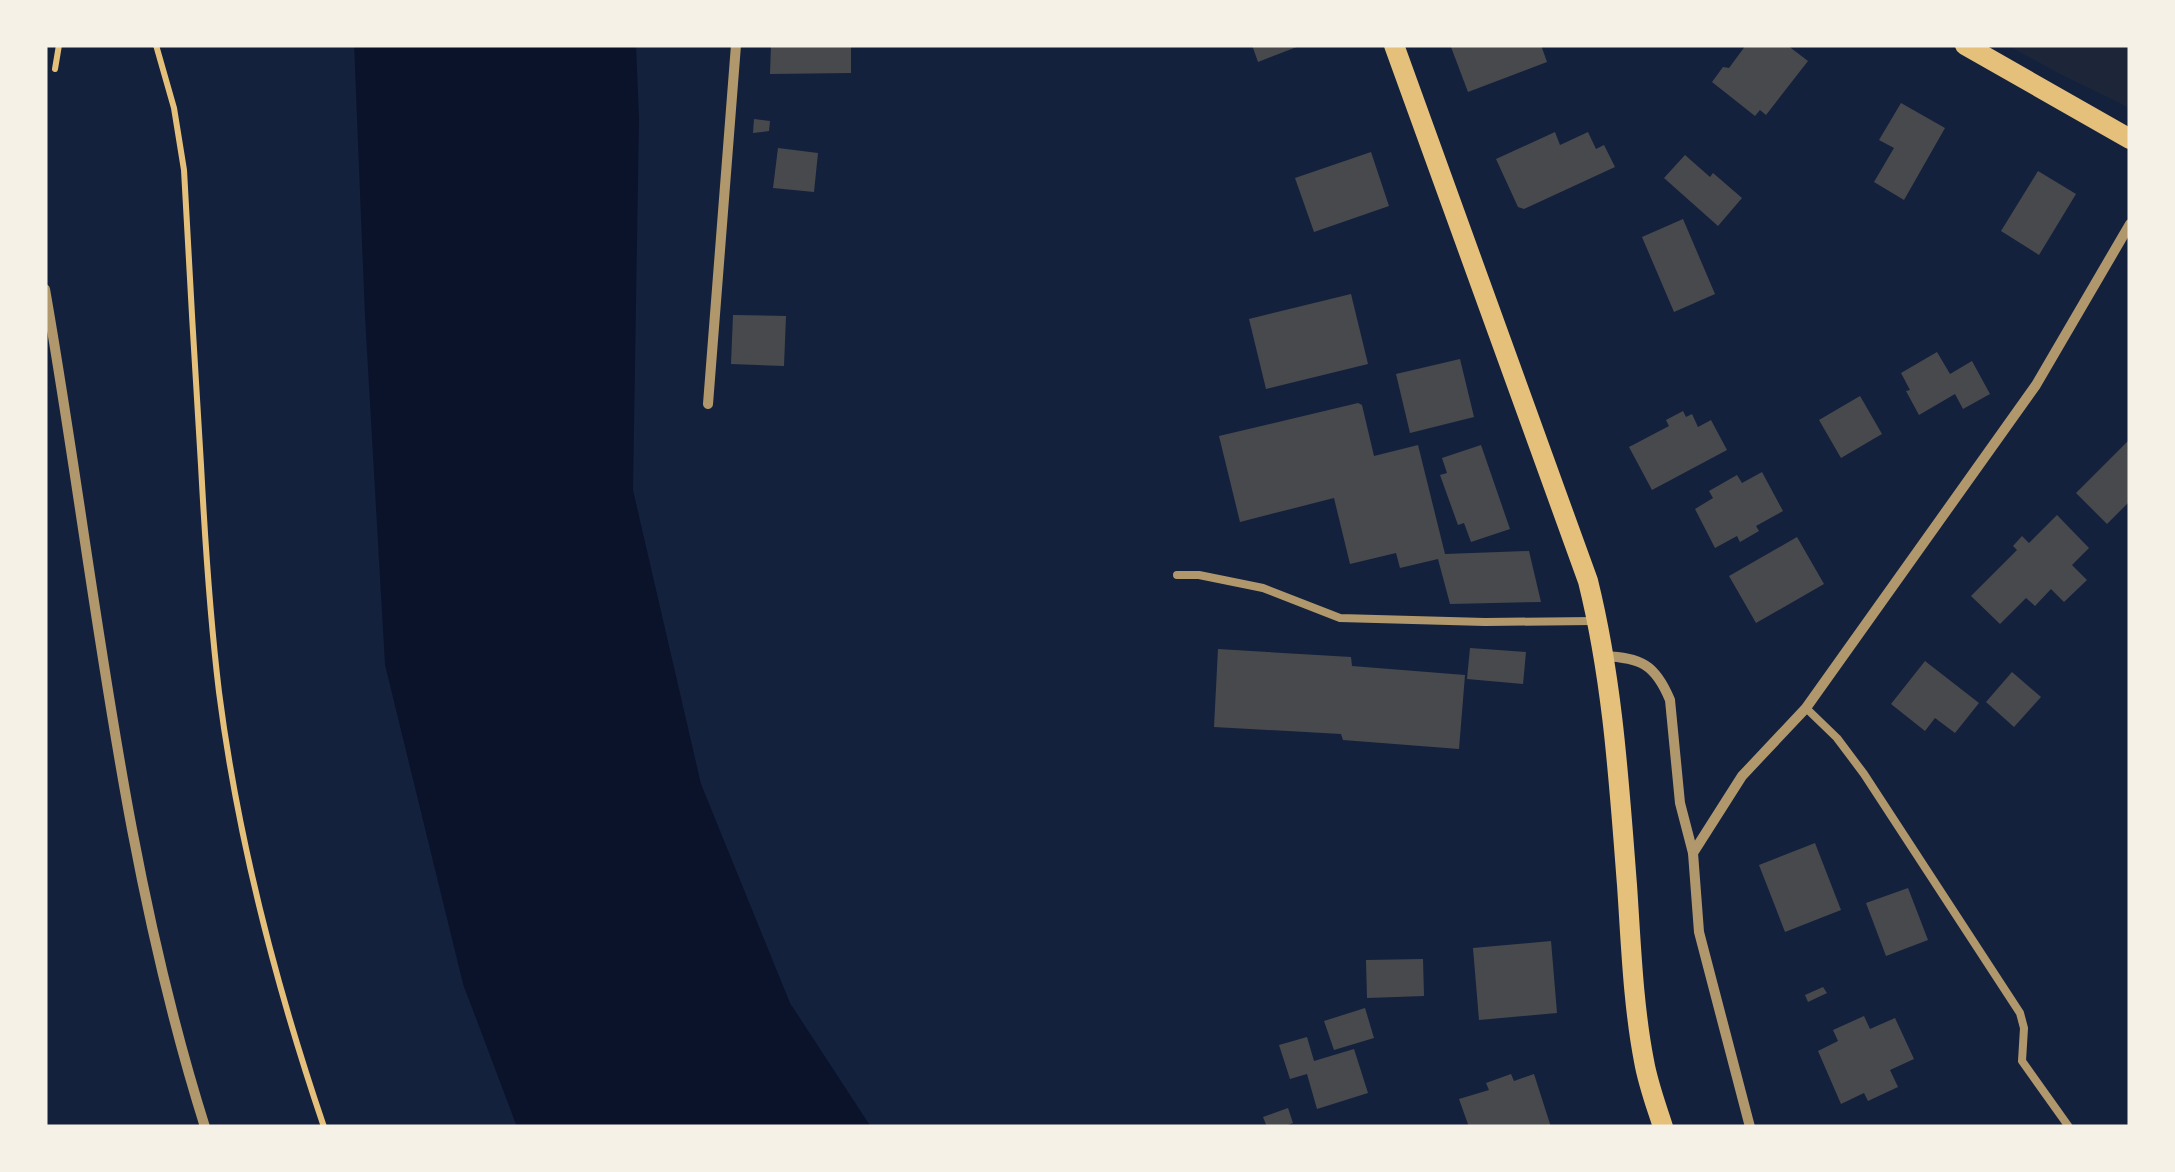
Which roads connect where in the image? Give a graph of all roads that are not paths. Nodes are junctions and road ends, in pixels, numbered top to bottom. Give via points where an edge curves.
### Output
1 (736, 45) edge
2 (1394, 45) edge
3 (1965, 45) edge
4 (2130, 139) edge
5 (2130, 224) edge
6 (45, 289) edge
7 (708, 404) dead end
8 (1177, 575) dead end
9 (1598, 620) junction
10 (1604, 656) junction
11 (1806, 708) junction
12 (1693, 852) junction
13 (205, 1127) edge
14 (1663, 1127) edge
15 (1750, 1127) edge
16 (2068, 1127) edge

1 - 7 street
2 - 9 main road
3 - 4 main road
5 - 11 street via 2036,385
6 - 13 street via 129,817 180,1048
8 - 9 lane via 1263,588 1340,618
9 - 10 main road
10 - 12 street via 1644,663 1665,687
10 - 14 main road via 1643,1058
11 - 12 street via 1742,776
11 - 16 lane via 1864,774 2020,1013 2022,1062
12 - 15 street via 1699,932

